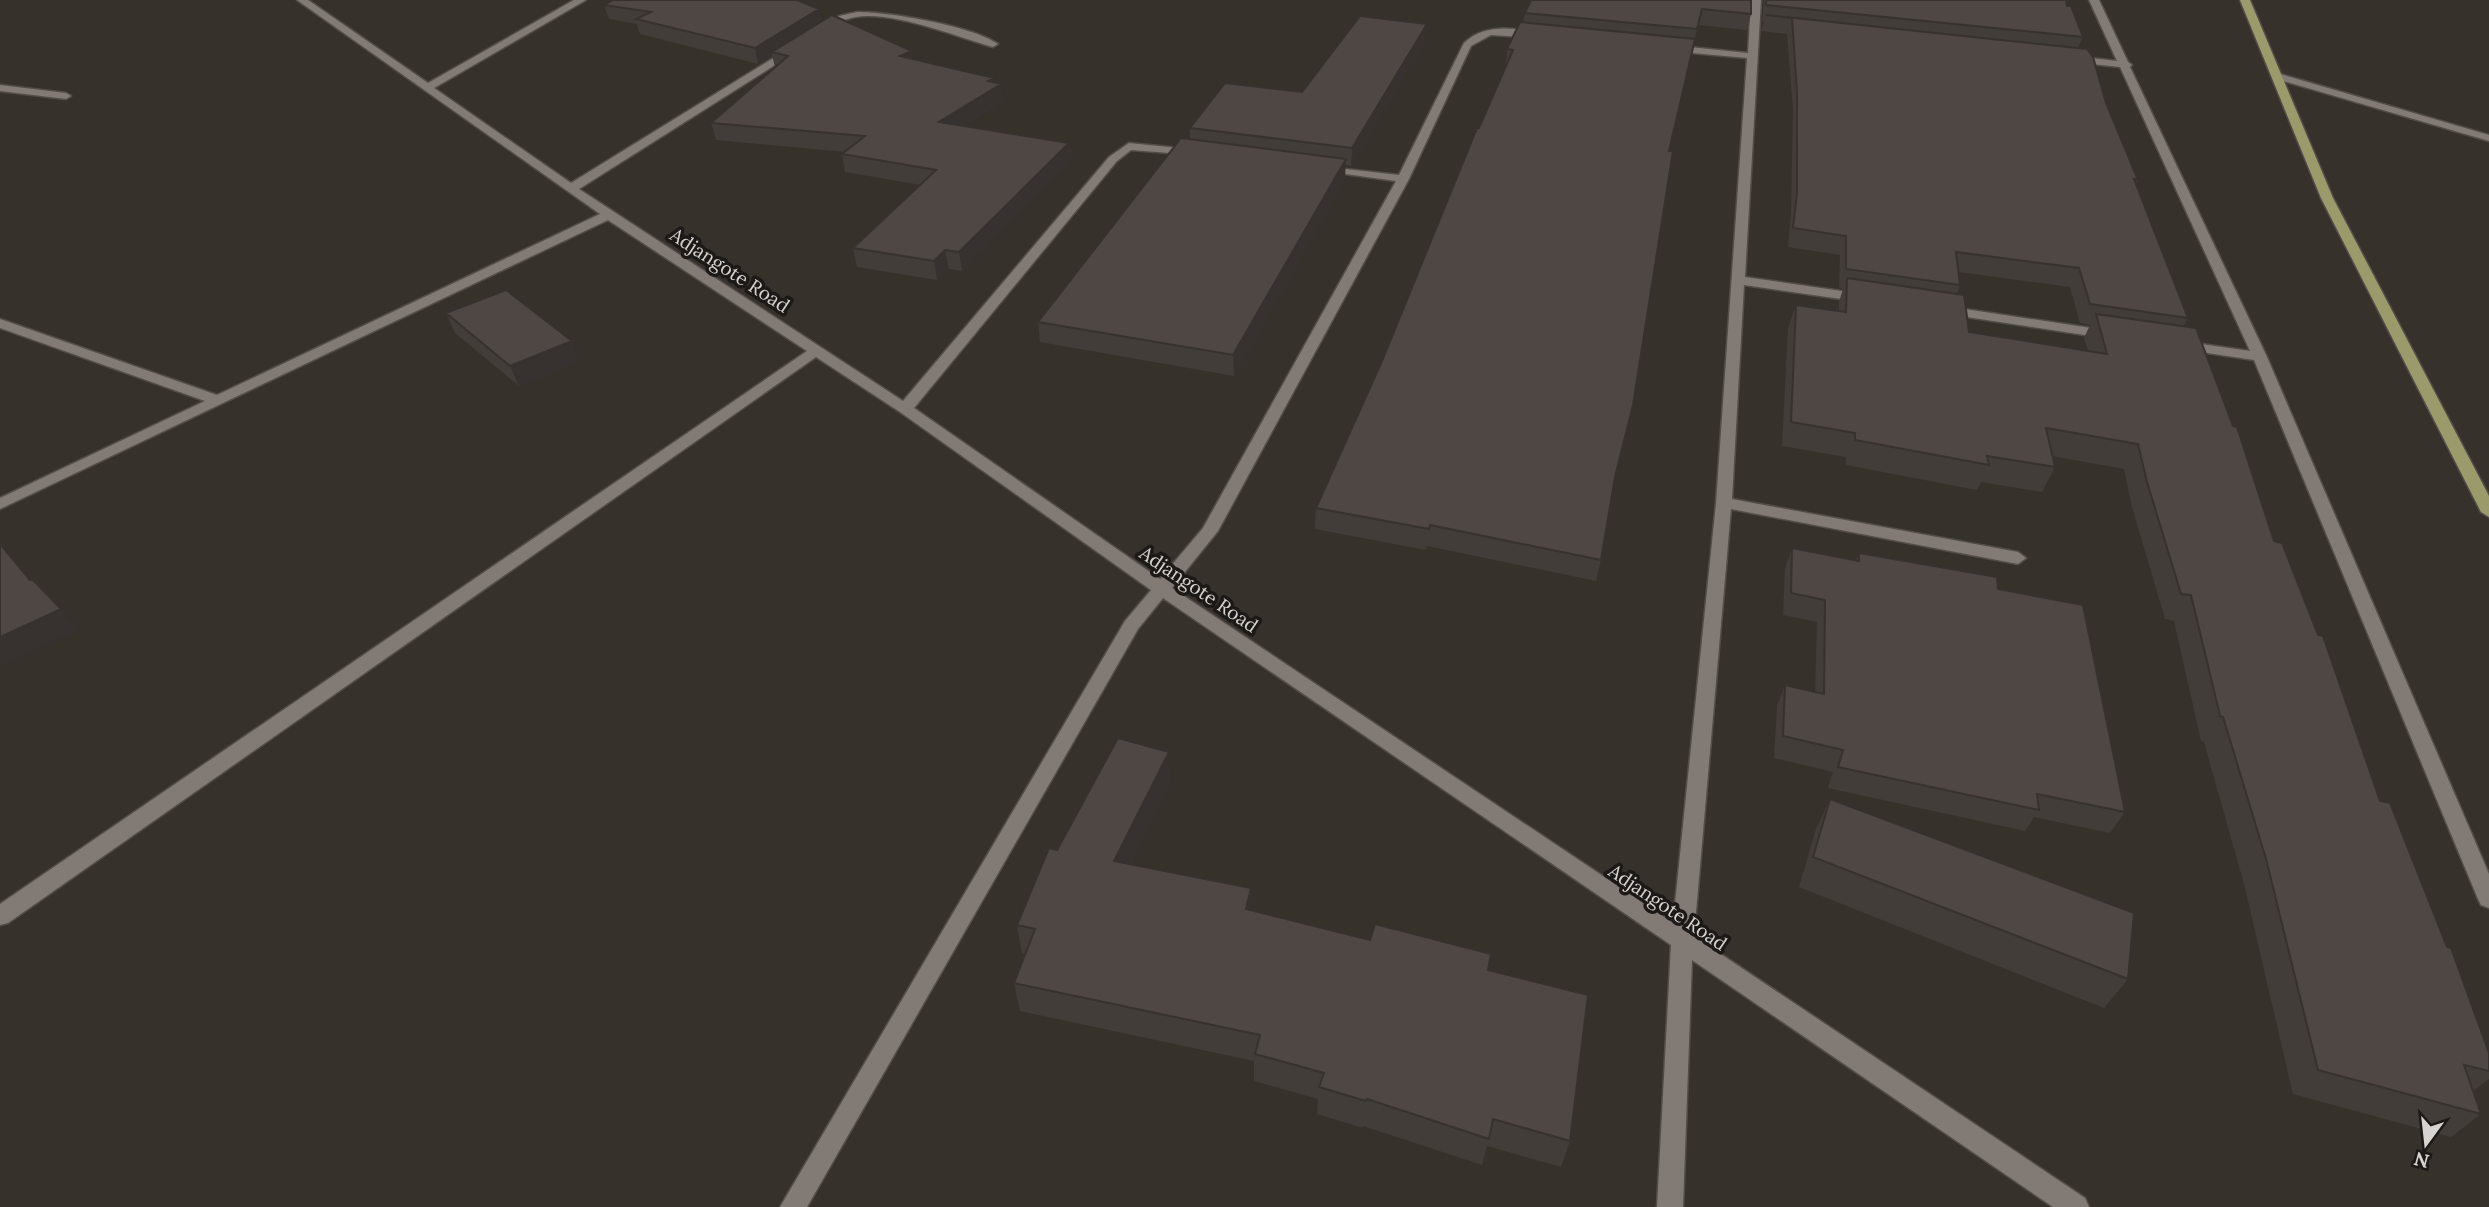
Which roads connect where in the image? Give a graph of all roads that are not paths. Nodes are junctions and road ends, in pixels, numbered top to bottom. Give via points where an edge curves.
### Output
1 (302, 0) edge
2 (581, 0) edge
3 (1756, 0) edge
4 (2094, 0) edge
5 (2245, 0) edge
6 (1549, 36) edge
7 (993, 44) dead end
8 (1658, 47) edge
9 (1753, 57) junction
10 (2058, 58) edge
11 (2127, 65) junction
12 (2277, 76) junction
13 (0, 88) edge
14 (427, 88) junction
15 (66, 96) dead end
16 (2489, 138) edge
17 (1214, 154) edge
18 (1309, 167) edge
19 (1403, 179) junction
20 (572, 188) junction
21 (609, 215) junction
22 (1738, 280) junction
23 (1876, 300) edge
24 (1931, 308) edge
25 (0, 323) edge
26 (2123, 337) edge
27 (2164, 343) edge
28 (816, 351) junction
29 (2260, 357) junction
30 (219, 401) junction
31 (905, 409) junction
32 (1724, 503) junction
33 (0, 504) edge
34 (2489, 512) edge
35 (2018, 558) dead end
36 (1160, 588) junction
37 (2489, 899) edge
38 (0, 916) edge
39 (1682, 943) junction
40 (793, 1207) edge
41 (1670, 1207) edge
42 (2076, 1207) edge

1 - 14 street, Adjangote Road
2 - 14 street
3 - 9 street via 1762,25
4 - 11 street
5 - 12 main road
6 - 19 street via 1487,31 1475,35
7 - 20 street via 942,26 869,15 843,18
8 - 9 street
9 - 22 street
10 - 11 street
11 - 29 street
12 - 16 street
12 - 34 main road via 2327,198
13 - 15 street
14 - 20 street, Adjangote Road
17 - 31 street via 1129,146 1113,159
18 - 19 street
19 - 36 street via 1210,531
20 - 21 street, Adjangote Road
21 - 28 street, Adjangote Road
21 - 30 street
22 - 23 street
22 - 32 street
24 - 26 street
25 - 30 street
27 - 29 street
28 - 31 street, Adjangote Road
28 - 38 street
29 - 37 street
30 - 33 street
31 - 36 street, Adjangote Road
32 - 35 street
32 - 39 street
36 - 39 street, Adjangote Road
36 - 40 street via 1124,636
39 - 41 street
39 - 42 street, Adjangote Road

